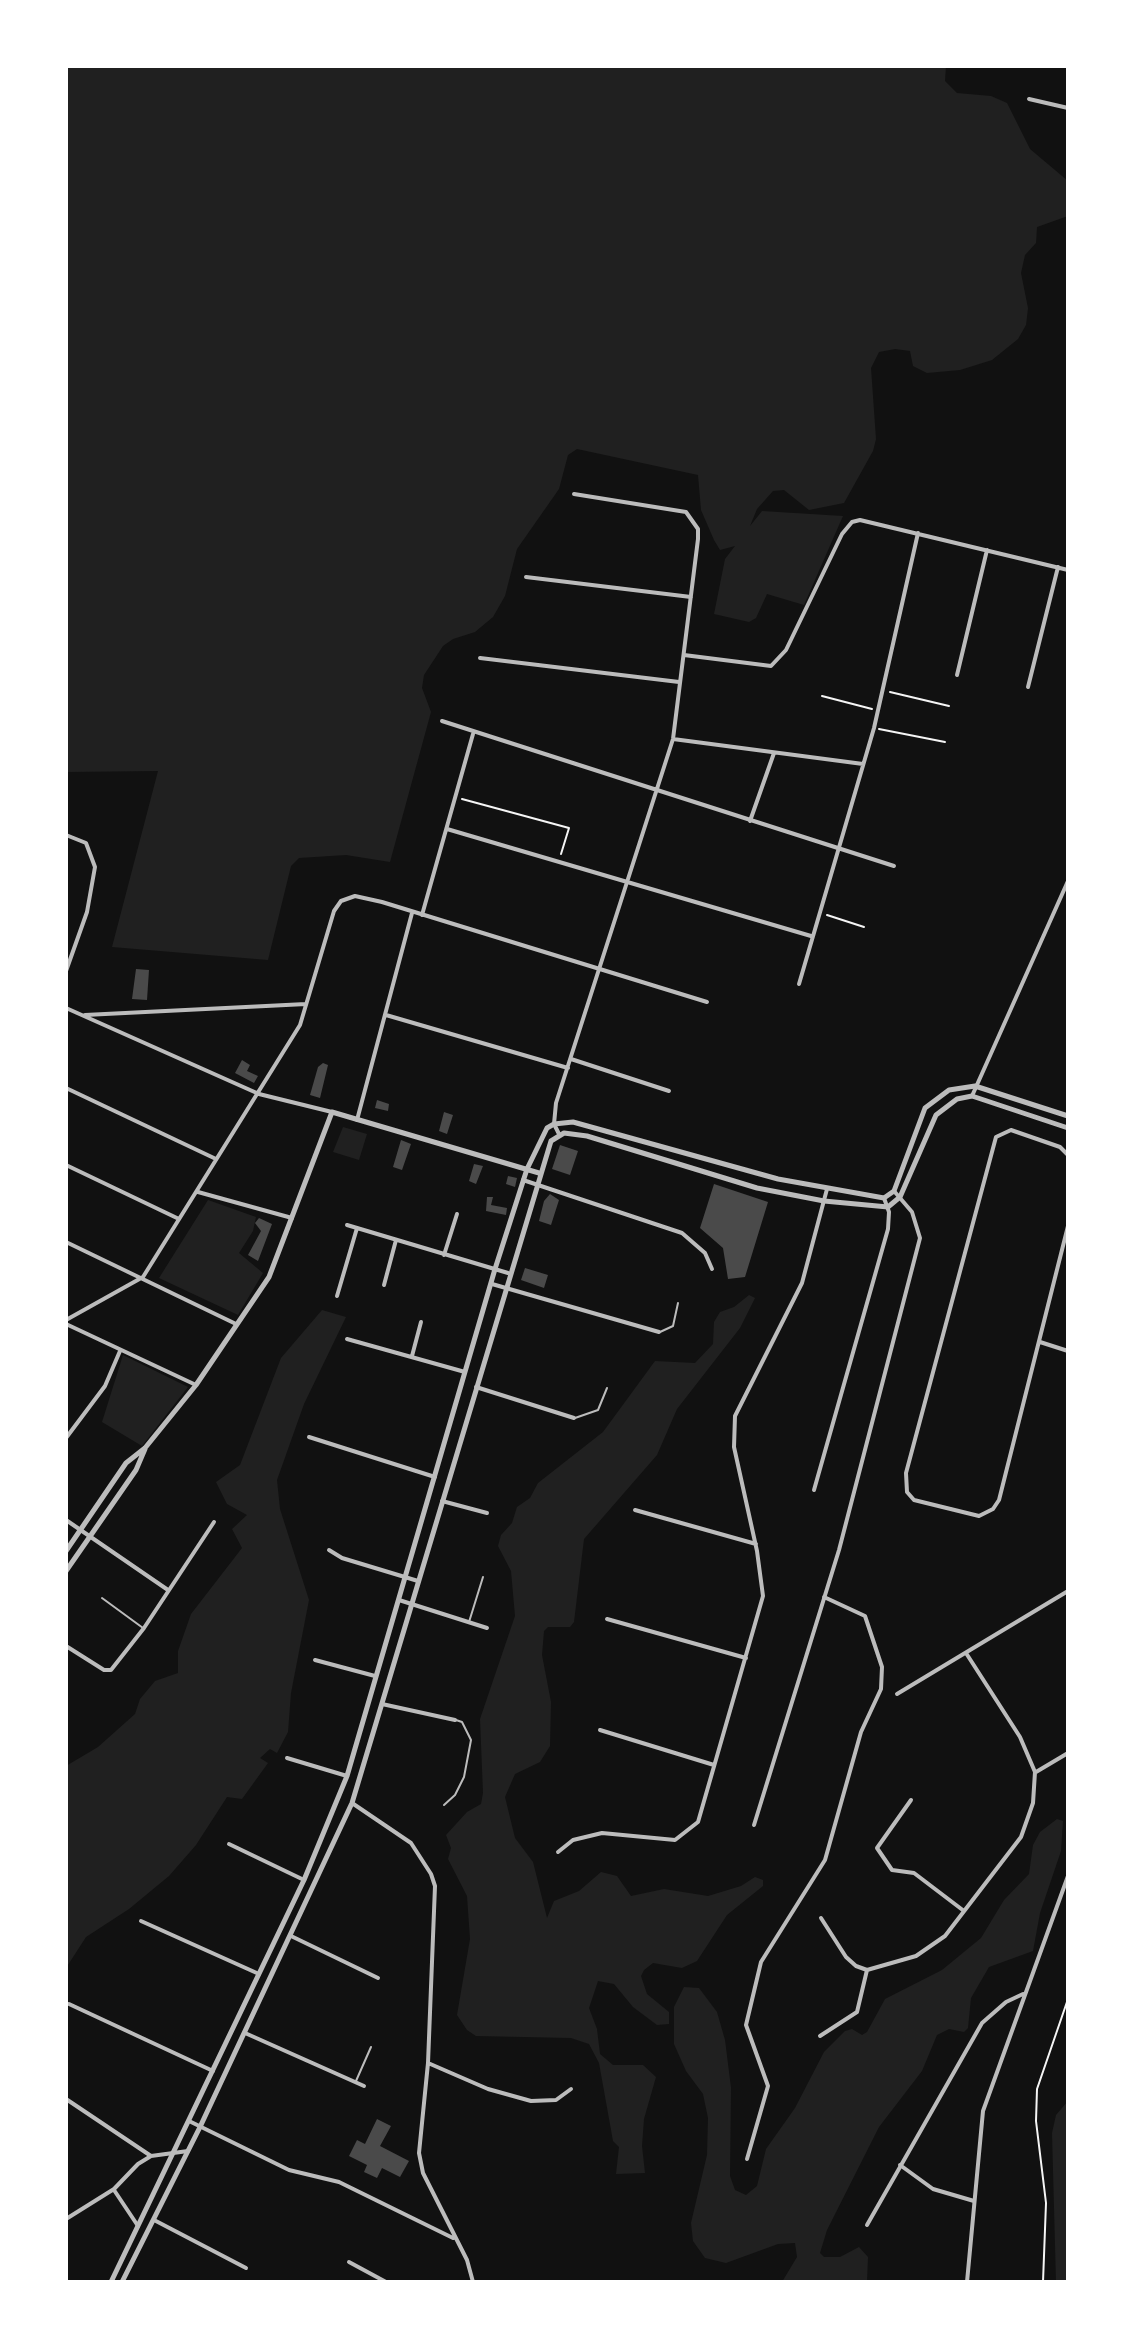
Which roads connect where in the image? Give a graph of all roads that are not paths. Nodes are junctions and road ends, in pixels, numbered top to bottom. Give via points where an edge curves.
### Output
1 (1029, 99) dead end
2 (1068, 108) edge
3 (574, 494) dead end
4 (918, 533) junction
5 (987, 550) junction
6 (1058, 567) junction
7 (1068, 570) edge
8 (526, 577) dead end
9 (691, 597) junction
10 (684, 655) junction
11 (480, 658) dead end
12 (957, 675) dead end
13 (679, 682) junction
14 (1028, 687) dead end
15 (442, 721) dead end
16 (473, 734) junction
17 (673, 739) junction
18 (774, 753) junction
19 (863, 764) junction
20 (657, 790) junction
21 (750, 821) junction
22 (447, 829) junction
23 (66, 835) edge
24 (837, 850) junction
25 (894, 866) dead end
26 (1068, 881) edge
27 (629, 883) junction
28 (412, 913) junction
29 (422, 915) junction
30 (811, 936) junction
31 (600, 969) junction
32 (66, 971) edge
33 (799, 984) dead end
34 (707, 1002) dead end
35 (306, 1004) junction
36 (66, 1008) edge
37 (81, 1015) junction
38 (386, 1015) junction
39 (571, 1059) junction
40 (568, 1068) junction
41 (975, 1086) junction
42 (66, 1088) edge
43 (669, 1091) dead end
44 (259, 1094) junction
45 (972, 1096) junction
46 (332, 1112) junction
47 (1068, 1116) edge
48 (357, 1120) junction
49 (554, 1124) junction
50 (1068, 1128) edge
51 (559, 1134) junction
52 (1068, 1155) edge
53 (216, 1159) junction
54 (66, 1165) edge
55 (527, 1169) junction
56 (539, 1173) junction
57 (523, 1180) junction
58 (537, 1184) junction
59 (827, 1189) junction
60 (894, 1191) junction
61 (198, 1192) junction
62 (900, 1197) junction
63 (884, 1198) junction
64 (824, 1201) junction
65 (888, 1207) junction
66 (457, 1214) dead end
67 (294, 1218) junction
68 (179, 1219) junction
69 (347, 1225) dead end
70 (1068, 1226) edge
71 (357, 1228) junction
72 (396, 1240) junction
73 (66, 1242) edge
74 (444, 1255) junction
75 (495, 1269) junction
76 (712, 1269) dead end
77 (508, 1273) junction
78 (143, 1277) junction
79 (492, 1284) junction
80 (384, 1285) dead end
81 (505, 1287) junction
82 (337, 1296) dead end
83 (678, 1303) dead end
84 (66, 1322) edge
85 (421, 1322) dead end
86 (238, 1325) junction
87 (659, 1332) joint
88 (347, 1339) dead end
89 (1040, 1342) junction
90 (120, 1351) junction
91 (1068, 1351) edge
92 (412, 1356) junction
93 (467, 1373) junction
94 (196, 1385) junction
95 (476, 1387) junction
96 (607, 1388) dead end
97 (574, 1418) joint
98 (309, 1437) dead end
99 (66, 1438) edge
100 (145, 1448) junction
101 (435, 1477) junction
102 (814, 1490) dead end
103 (442, 1501) junction
104 (635, 1510) dead end
105 (487, 1513) dead end
106 (66, 1520) edge
107 (214, 1522) dead end
108 (81, 1530) junction
109 (90, 1537) junction
110 (756, 1544) junction
111 (329, 1550) dead end
112 (66, 1551) edge
113 (66, 1571) edge
114 (483, 1577) dead end
115 (405, 1578) junction
116 (418, 1581) junction
117 (168, 1590) junction
118 (1068, 1591) edge
119 (824, 1597) junction
120 (102, 1598) dead end
121 (399, 1600) junction
122 (411, 1604) junction
123 (607, 1619) dead end
124 (469, 1622) junction
125 (144, 1628) junction
126 (487, 1628) dead end
127 (66, 1646) edge
128 (966, 1653) junction
129 (746, 1658) junction
130 (315, 1660) dead end
131 (378, 1677) junction
132 (897, 1694) dead end
133 (382, 1704) junction
134 (455, 1720) joint
135 (600, 1730) dead end
136 (1068, 1753) edge
137 (287, 1758) dead end
138 (714, 1765) junction
139 (1035, 1772) junction
140 (347, 1776) junction
141 (911, 1800) dead end
142 (352, 1803) junction
143 (444, 1805) dead end
144 (754, 1825) dead end
145 (229, 1844) dead end
146 (558, 1852) dead end
147 (1068, 1876) edge
148 (304, 1880) junction
149 (964, 1911) junction
150 (821, 1918) dead end
151 (141, 1921) dead end
152 (288, 1935) junction
153 (867, 1970) junction
154 (259, 1974) junction
155 (378, 1978) dead end
156 (1025, 1993) junction
157 (69, 2004) dead end
158 (242, 2032) junction
159 (820, 2036) dead end
160 (371, 2047) dead end
161 (428, 2063) junction
162 (213, 2071) junction
163 (356, 2082) junction
164 (364, 2086) dead end
165 (571, 2089) dead end
166 (66, 2099) edge
167 (189, 2121) junction
168 (200, 2127) junction
169 (175, 2151) junction
170 (188, 2151) junction
171 (151, 2156) junction
172 (747, 2159) dead end
173 (900, 2165) junction
174 (114, 2189) junction
175 (974, 2201) junction
176 (66, 2219) edge
177 (154, 2220) junction
178 (867, 2225) dead end
179 (140, 2228) junction
180 (454, 2239) junction
181 (349, 2262) dead end
182 (246, 2268) dead end
183 (111, 2282) edge
184 (122, 2282) edge
185 (386, 2282) edge
186 (473, 2282) edge
187 (967, 2282) edge

1 - 2 street
3 - 9 street via 690,515 698,539
4 - 5 street
4 - 10 street via 870,519 852,522 786,650 771,666
4 - 19 street
5 - 6 street
5 - 12 street
6 - 7 street
6 - 14 street
8 - 9 street
9 - 10 street
10 - 13 street
11 - 13 street
13 - 17 street
15 - 16 street
16 - 20 street
16 - 22 street
17 - 18 street
17 - 20 street
18 - 19 street
18 - 21 street
19 - 24 street
20 - 21 street
20 - 27 street
21 - 24 street
22 - 27 street
22 - 29 street
23 - 32 street via 86,843 94,858 87,912
24 - 25 street
24 - 30 street
26 - 41 street
27 - 30 street
27 - 31 street
28 - 29 street
28 - 35 street via 355,896 341,901
28 - 38 street
29 - 31 street
30 - 33 street
31 - 34 street
31 - 39 street
35 - 37 street
35 - 44 street via 300,1025
36 - 37 street
37 - 44 street
38 - 40 street
38 - 48 street
39 - 40 street
39 - 43 street
40 - 49 street
41 - 45 street
41 - 47 street
41 - 60 street via 949,1090 925,1108
42 - 53 street
44 - 46 street
44 - 53 street
45 - 50 street
45 - 62 street via 957,1099 936,1115
46 - 48 street
46 - 67 street
48 - 55 street
49 - 51 street
49 - 55 street via 540,1137
49 - 59 street via 573,1122
51 - 56 street
51 - 64 street via 587,1136 757,1188
52 - 89 street via 1060,1147 1011,1130 996,1137 906,1473 907,1492 914,1500 979,1516 993,1509
53 - 61 street
54 - 68 street
55 - 56 street
55 - 57 street
56 - 58 street
57 - 58 street
57 - 75 street
58 - 76 street via 682,1233 705,1253
58 - 77 street
59 - 63 street
59 - 64 street
60 - 62 street
60 - 63 street
61 - 67 street
61 - 68 street
62 - 65 street
62 - 119 street via 912,1212 920,1238
63 - 65 street
64 - 65 street
64 - 110 street via 802,1283 735,1416 734,1447
65 - 102 street via 888,1229
66 - 74 street
67 - 86 street via 269,1277
68 - 78 street
69 - 71 street
70 - 89 street
71 - 72 street
71 - 82 street
72 - 74 street
72 - 80 street
73 - 78 street
74 - 75 street
75 - 77 street
75 - 79 street
77 - 81 street
78 - 84 street
78 - 86 street
79 - 81 street
79 - 93 street
81 - 87 street
81 - 95 street
83 - 87 lane via 673,1326
84 - 90 street
85 - 92 street
86 - 94 street
88 - 92 street
89 - 91 street
90 - 94 street
90 - 99 street via 105,1386
92 - 93 street
93 - 101 street
94 - 100 street
95 - 97 street
95 - 103 street
96 - 97 lane via 598,1410
98 - 101 street
100 - 108 street via 126,1463
100 - 109 street
101 - 115 street
103 - 105 street
103 - 116 street
104 - 110 street
106 - 108 street
107 - 117 street
108 - 109 street
108 - 112 street
109 - 113 street
109 - 117 street
110 - 129 street via 763,1596
111 - 115 street
114 - 124 lane
115 - 116 street
115 - 121 street
116 - 122 street
117 - 125 street
118 - 128 street
119 - 144 street
119 - 172 street via 861,1612 882,1667 881,1689 861,1732 825,1860 761,1962 746,2025 768,2086
120 - 125 lane
121 - 122 street
121 - 131 street
122 - 124 street
122 - 133 street
123 - 129 street
124 - 126 street
125 - 127 street via 111,1670
128 - 132 street
128 - 139 street via 1020,1737
129 - 138 street
130 - 131 street
131 - 140 street
133 - 134 street
133 - 142 street
134 - 143 lane via 462,1722 471,1740 464,1777
135 - 138 street
136 - 139 street
137 - 140 street
138 - 146 street via 701,1815 693,1829 675,1840 602,1833 573,1840
139 - 149 street via 1033,1803 1021,1837
140 - 148 street
141 - 149 street via 877,1848 892,1870 914,1873
142 - 152 street
142 - 161 street via 411,1843 435,1886
145 - 148 street
147 - 156 street
148 - 154 street
149 - 153 street via 934,1947
150 - 153 street via 846,1957
151 - 154 street
152 - 155 street
152 - 158 street
153 - 159 street via 857,2012
154 - 162 street
156 - 173 street via 982,2023
156 - 175 street via 983,2111
157 - 162 street
158 - 163 street
158 - 168 street
160 - 163 lane
161 - 165 street via 531,2101 556,2100
161 - 180 street via 419,2153
162 - 167 street
163 - 164 street
166 - 171 street
167 - 168 street
167 - 169 street
168 - 170 street
168 - 180 street via 289,2170 339,2182
169 - 170 street
169 - 171 street
169 - 179 street
170 - 177 street
171 - 174 street
173 - 175 street via 933,2189
173 - 178 street
174 - 176 street
174 - 179 street
175 - 187 street
177 - 182 street
177 - 184 street
179 - 183 street
180 - 186 street
181 - 185 street

